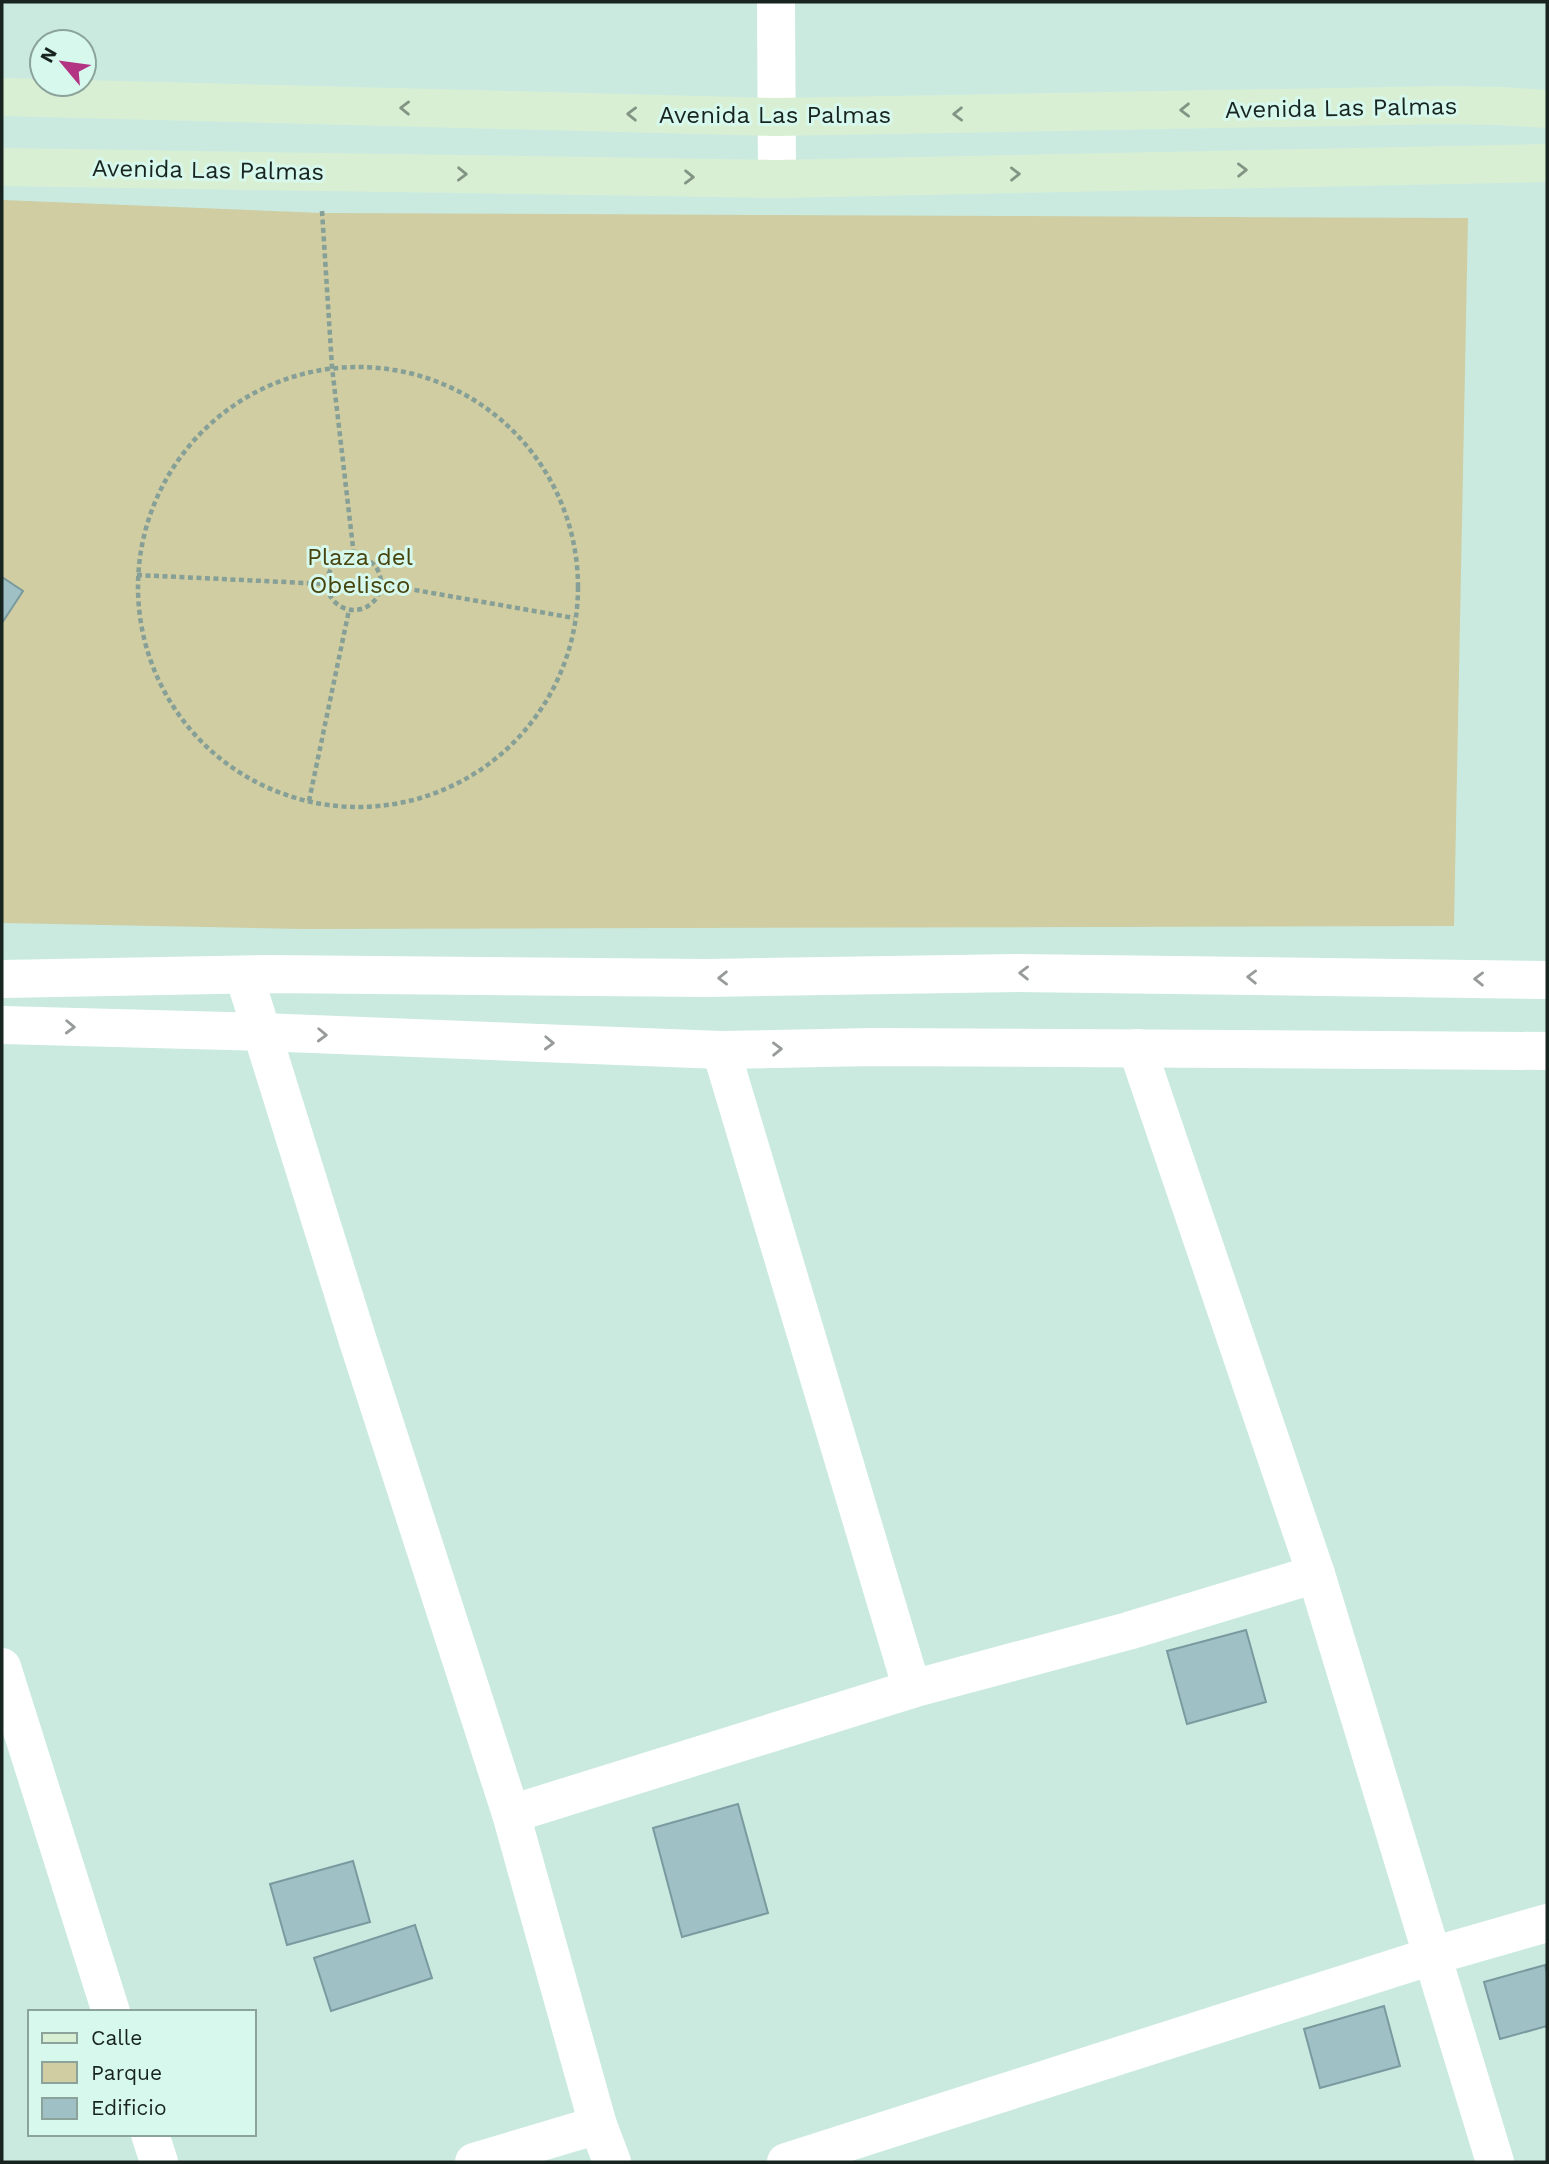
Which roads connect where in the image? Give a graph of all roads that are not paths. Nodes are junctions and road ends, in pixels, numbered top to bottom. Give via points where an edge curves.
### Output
1 (776, 2) edge
2 (2, 97) edge
3 (1547, 109) edge
4 (776, 117) junction
5 (1547, 163) edge
6 (2, 167) edge
7 (777, 179) junction
8 (244, 975) junction
9 (2, 979) edge
10 (1547, 980) edge
11 (2, 1025) edge
12 (261, 1032) junction
13 (1136, 1048) junction
14 (721, 1050) junction
15 (1547, 1051) edge
16 (1316, 1574) junction
17 (2, 1667) edge
18 (912, 1689) junction
19 (511, 1814) junction
20 (1547, 1923) edge
21 (1432, 1956) junction
22 (110, 2010) edge
23 (598, 2125) junction
24 (151, 2136) edge
25 (159, 2162) edge
26 (474, 2162) edge
27 (611, 2162) edge
28 (786, 2162) edge
29 (1495, 2162) edge

1 - 4 street
4 -> 2 main road, Avenida Las Palmas
3 -> 4 main road, Avenida Las Palmas via 1446,105
4 - 7 street
7 -> 5 main road, Avenida Las Palmas
6 -> 7 main road, Avenida Las Palmas
8 - 9 street
10 -> 8 street via 1017,973 706,978
8 - 12 street
11 -> 12 street
12 -> 14 street
12 - 19 street
14 -> 13 street
13 - 15 street
13 - 16 street
14 - 18 street
16 - 18 street
16 - 21 street
17 - 22 street
18 - 19 street
19 - 23 street
20 - 21 street
21 - 28 street
21 - 29 street
23 - 26 street
23 - 27 street
24 - 25 street

